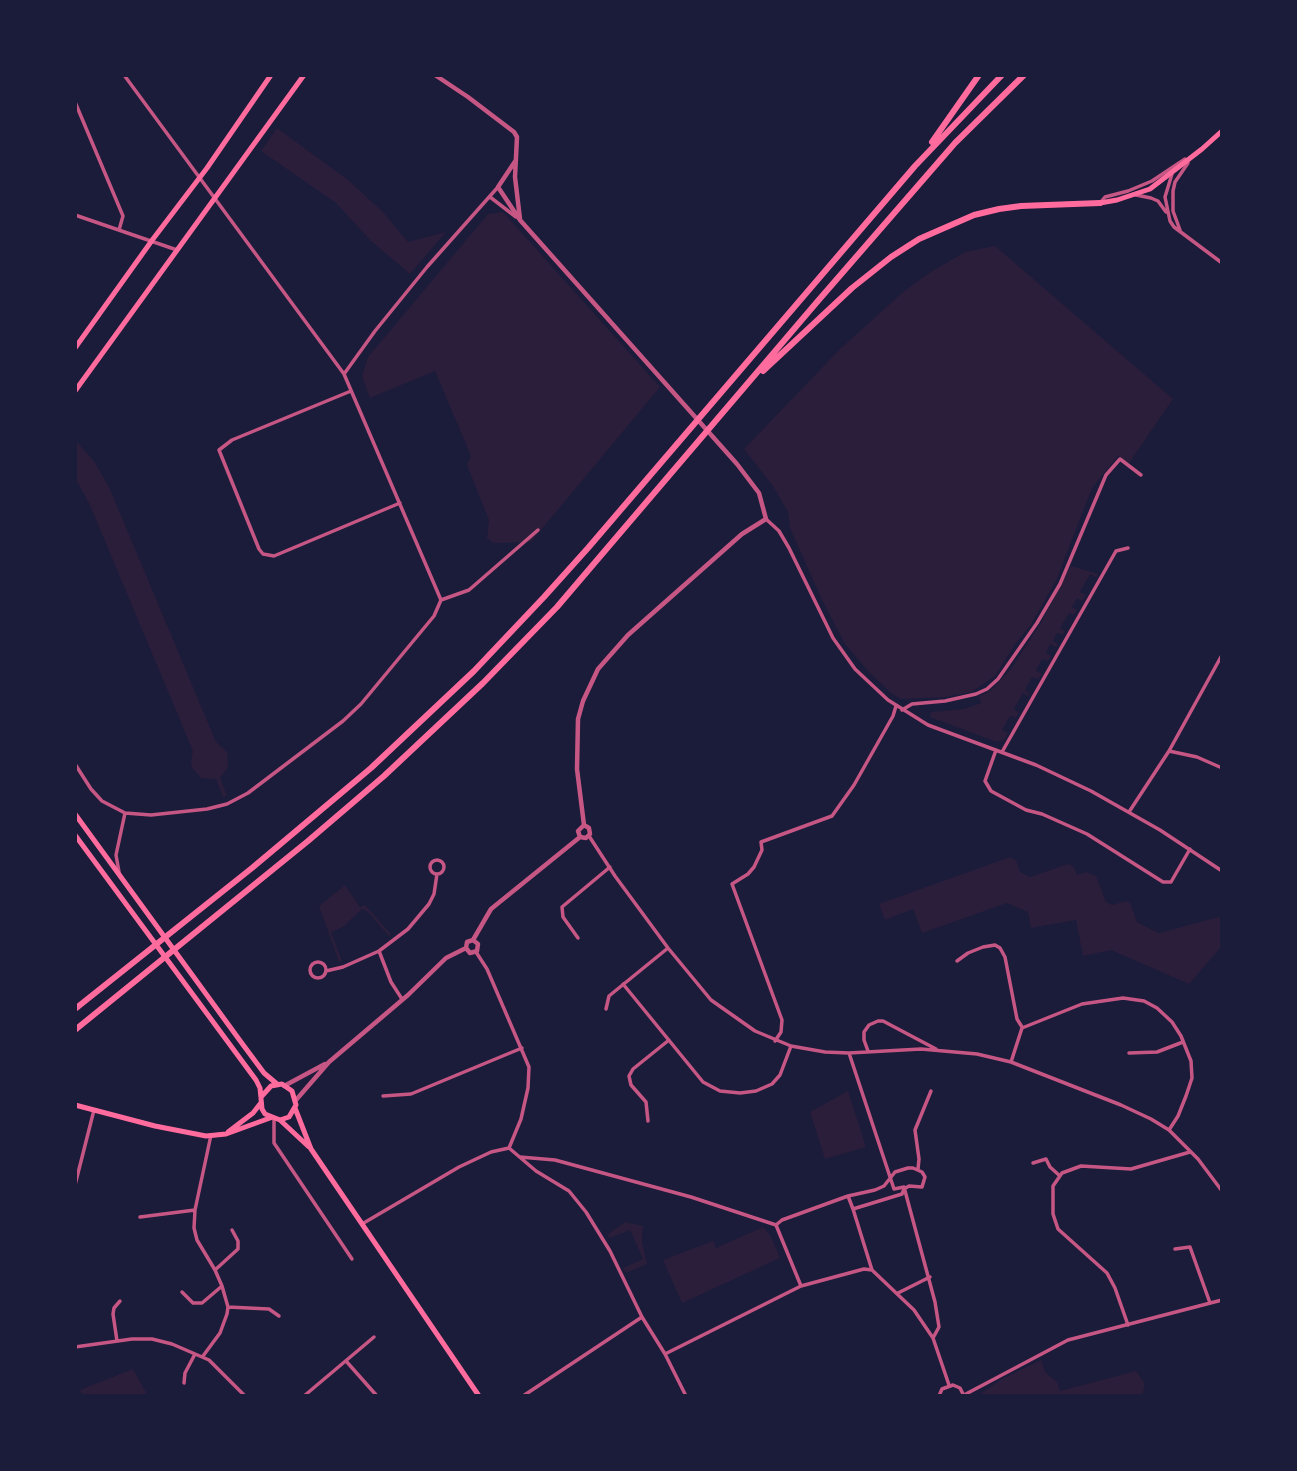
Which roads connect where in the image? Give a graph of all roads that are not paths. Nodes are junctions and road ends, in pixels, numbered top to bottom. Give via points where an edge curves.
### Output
1 (124, 75) edge
2 (271, 75) edge
3 (304, 75) edge
4 (435, 75) edge
5 (979, 75) edge
6 (1002, 75) edge
7 (1024, 75) edge
8 (75, 102) edge
9 (1222, 131) edge
10 (1202, 149) junction
11 (516, 160) junction
12 (915, 166) junction
13 (1173, 172) junction
14 (200, 177) junction
15 (498, 187) junction
16 (1136, 195) junction
17 (490, 197) junction
18 (216, 198) junction
19 (1100, 203) junction
20 (75, 215) edge
21 (1167, 215) junction
22 (520, 220) junction
23 (119, 230) junction
24 (1182, 233) junction
25 (150, 242) junction
26 (177, 250) junction
27 (1222, 262) edge
28 (75, 348) edge
29 (344, 374) junction
30 (75, 391) edge
31 (352, 391) junction
32 (737, 397) junction
33 (1141, 475) dead end
34 (400, 503) junction
35 (766, 519) junction
36 (538, 530) dead end
37 (1128, 548) dead end
38 (441, 600) junction
39 (1222, 654) edge
40 (896, 706) junction
41 (902, 710) junction
42 (999, 751) junction
43 (1169, 751) junction
44 (75, 764) edge
45 (1222, 768) edge
46 (1129, 812) junction
47 (125, 813) junction
48 (75, 814) edge
49 (584, 825) junction
50 (75, 835) edge
51 (589, 836) junction
52 (580, 837) junction
53 (1191, 849) junction
54 (610, 867) junction
55 (1222, 871) edge
56 (437, 874) junction
57 (121, 877) junction
58 (578, 938) dead end
59 (473, 940) junction
60 (466, 948) junction
61 (668, 948) junction
62 (379, 951) junction
63 (476, 952) junction
64 (957, 961) dead end
65 (326, 971) junction
66 (623, 984) junction
67 (403, 999) junction
68 (75, 1009) edge
69 (606, 1009) dead end
70 (1022, 1028) junction
71 (75, 1031) edge
72 (669, 1040) junction
73 (775, 1041) junction
74 (1183, 1042) junction
75 (791, 1046) junction
76 (522, 1048) junction
77 (938, 1049) junction
78 (868, 1051) junction
79 (849, 1053) junction
80 (1129, 1053) dead end
81 (329, 1062) junction
82 (1011, 1062) junction
83 (277, 1084) junction
84 (284, 1086) junction
85 (931, 1091) dead end
86 (383, 1096) dead end
87 (261, 1100) junction
88 (296, 1100) junction
89 (75, 1105) edge
90 (95, 1108) junction
91 (295, 1108) junction
92 (275, 1119) junction
93 (648, 1121) dead end
94 (1169, 1130) junction
95 (226, 1134) junction
96 (211, 1135) junction
97 (509, 1148) junction
98 (311, 1149) junction
99 (1190, 1152) junction
100 (518, 1157) junction
101 (1033, 1163) dead end
102 (918, 1169) junction
103 (890, 1176) junction
104 (1060, 1176) junction
105 (75, 1185) edge
106 (1221, 1188) edge
107 (904, 1189) junction
108 (848, 1196) junction
109 (853, 1209) junction
110 (195, 1210) junction
111 (140, 1217) dead end
112 (362, 1224) junction
113 (776, 1225) junction
114 (232, 1230) dead end
115 (1175, 1249) dead end
116 (352, 1259) dead end
117 (215, 1270) junction
118 (872, 1270) junction
119 (930, 1277) junction
120 (222, 1286) junction
121 (802, 1286) junction
122 (182, 1292) dead end
123 (898, 1293) junction
124 (1222, 1300) edge
125 (120, 1301) dead end
126 (1210, 1303) junction
127 (228, 1307) junction
128 (279, 1316) dead end
129 (642, 1317) junction
130 (1128, 1325) junction
131 (374, 1337) dead end
132 (933, 1338) junction
133 (117, 1341) junction
134 (75, 1348) edge
135 (195, 1354) junction
136 (665, 1354) junction
137 (203, 1356) junction
138 (346, 1362) junction
139 (184, 1383) dead end
140 (949, 1385) junction
141 (964, 1395) edge
142 (245, 1396) edge
143 (304, 1396) edge
144 (377, 1396) edge
145 (480, 1396) edge
146 (523, 1396) edge
147 (686, 1396) edge
148 (939, 1396) edge

1 - 14 street
2 - 14 main road
3 - 18 main road
4 - 11 street via 510,127 516,137
5 - 12 highway
6 - 12 highway
7 - 32 highway via 947,153
8 - 23 street via 122,216
9 - 10 main road
10 - 13 main road
10 - 19 street via 1152,181 1105,197
10 - 24 street via 1185,165 1172,191 1173,211
11 - 15 street
11 - 22 street
12 - 68 highway via 588,548 474,671 371,768
13 - 16 main road
13 - 21 street via 1165,197
14 - 18 street
14 - 25 main road
15 - 17 street
15 - 22 street
16 - 19 main road
16 - 21 street via 1158,201
17 - 22 street
17 - 29 street via 427,267
18 - 26 main road
18 - 29 street
19 - 32 highway via 999,209 919,239 852,288
20 - 23 street
21 - 24 street
22 - 35 street via 734,460 759,494
23 - 25 street
24 - 27 street
25 - 26 street
25 - 28 main road
26 - 30 main road
29 - 31 street
31 - 34 street
31 - 34 street via 226,443 219,450 259,549 274,556
32 - 71 highway via 557,607 448,718 308,841
33 - 41 street via 1121,460 1106,475 1043,614 987,689
34 - 38 street
35 - 40 street via 789,548 833,638 855,669
35 - 49 street via 742,534 628,635 598,669 578,719 577,769
36 - 38 street via 469,590
37 - 42 street via 1116,551
38 - 47 street via 435,616 361,704 248,793 208,809
39 - 43 street
40 - 41 street
40 - 73 street via 832,816 761,842 760,859 732,884 782,1020
41 - 42 street via 928,725
42 - 46 street via 1067,779
42 - 53 street via 985,781 991,791 1087,834 1163,883 1171,881
43 - 45 street
43 - 46 street
44 - 47 street via 102,800
46 - 53 street
47 - 57 street via 117,855
48 - 57 main road
49 - 51 street
49 - 52 street via 578,831
50 - 87 main road via 256,1080
51 - 52 street
51 - 54 street
52 - 59 street via 491,909
53 - 55 street
54 - 58 street via 562,907 563,917
54 - 61 street
56 - 56 street via 444,866 433,860 431,871
56 - 62 street via 424,913
57 - 83 main road via 264,1073
59 - 60 street
59 - 63 street via 478,944
60 - 63 street
60 - 67 street via 446,958
61 - 66 street
61 - 73 street via 711,1000
62 - 65 street
62 - 67 street
63 - 76 street
64 - 70 street via 983,947 1000,947
65 - 65 street via 317,963 310,972 318,978
66 - 69 street via 609,996
66 - 72 street
67 - 81 street
70 - 74 street via 1082,1004 1129,998 1157,1008
70 - 82 street
72 - 75 street via 703,1082 720,1091 740,1093 772,1084
72 - 93 street via 629,1076 646,1102
73 - 75 street
74 - 80 street via 1157,1052
74 - 94 street via 1192,1078
75 - 79 street
76 - 86 street via 411,1094
76 - 97 street via 529,1082
77 - 78 street
77 - 78 street via 877,1021 864,1032
77 - 82 street
78 - 79 street
79 - 103 street
81 - 84 street
81 - 88 street
82 - 94 street via 1121,1104
83 - 84 main road
83 - 87 main road via 264,1091
84 - 88 main road
85 - 102 street via 915,1129
87 - 92 main road via 265,1114
87 - 95 main road via 253,1113
88 - 91 main road
89 - 90 main road
90 - 96 main road via 155,1126
90 - 105 street
91 - 92 main road via 289,1116
91 - 98 main road
92 - 95 main road
92 - 98 main road
92 - 116 street via 274,1143
94 - 99 street
95 - 96 main road
96 - 110 street
97 - 100 street
97 - 112 street via 459,1167
98 - 112 main road
99 - 104 street via 1131,1169 1081,1166
99 - 106 street
100 - 113 street via 555,1160
100 - 129 street via 569,1192 586,1212
101 - 104 street via 1046,1158
102 - 103 street
102 - 107 street via 925,1177 922,1186
103 - 107 street via 894,1189
103 - 108 street via 884,1186
104 - 130 street via 1053,1186 1052,1204 1058,1229 1107,1273
107 - 109 street via 902,1194
107 - 119 street
108 - 109 street
108 - 113 street
109 - 118 street
110 - 111 street
110 - 117 street via 197,1240
112 - 145 main road
113 - 121 street
114 - 117 street via 238,1249
115 - 126 street via 1190,1247
117 - 120 street
118 - 121 street
118 - 123 street
119 - 123 street
119 - 132 street via 939,1327
120 - 122 street via 199,1304
120 - 127 street
121 - 136 street
123 - 132 street
124 - 126 street
125 - 133 street via 113,1314
126 - 130 street
127 - 128 street via 269,1309
127 - 137 street via 219,1333
129 - 136 street
129 - 146 street
130 - 141 street via 1068,1340
131 - 138 street
132 - 140 street
133 - 134 street
133 - 135 street via 152,1339
135 - 137 street
135 - 139 street
136 - 147 street
137 - 142 street
138 - 143 street
138 - 144 street
140 - 141 street via 957,1386
140 - 148 street

